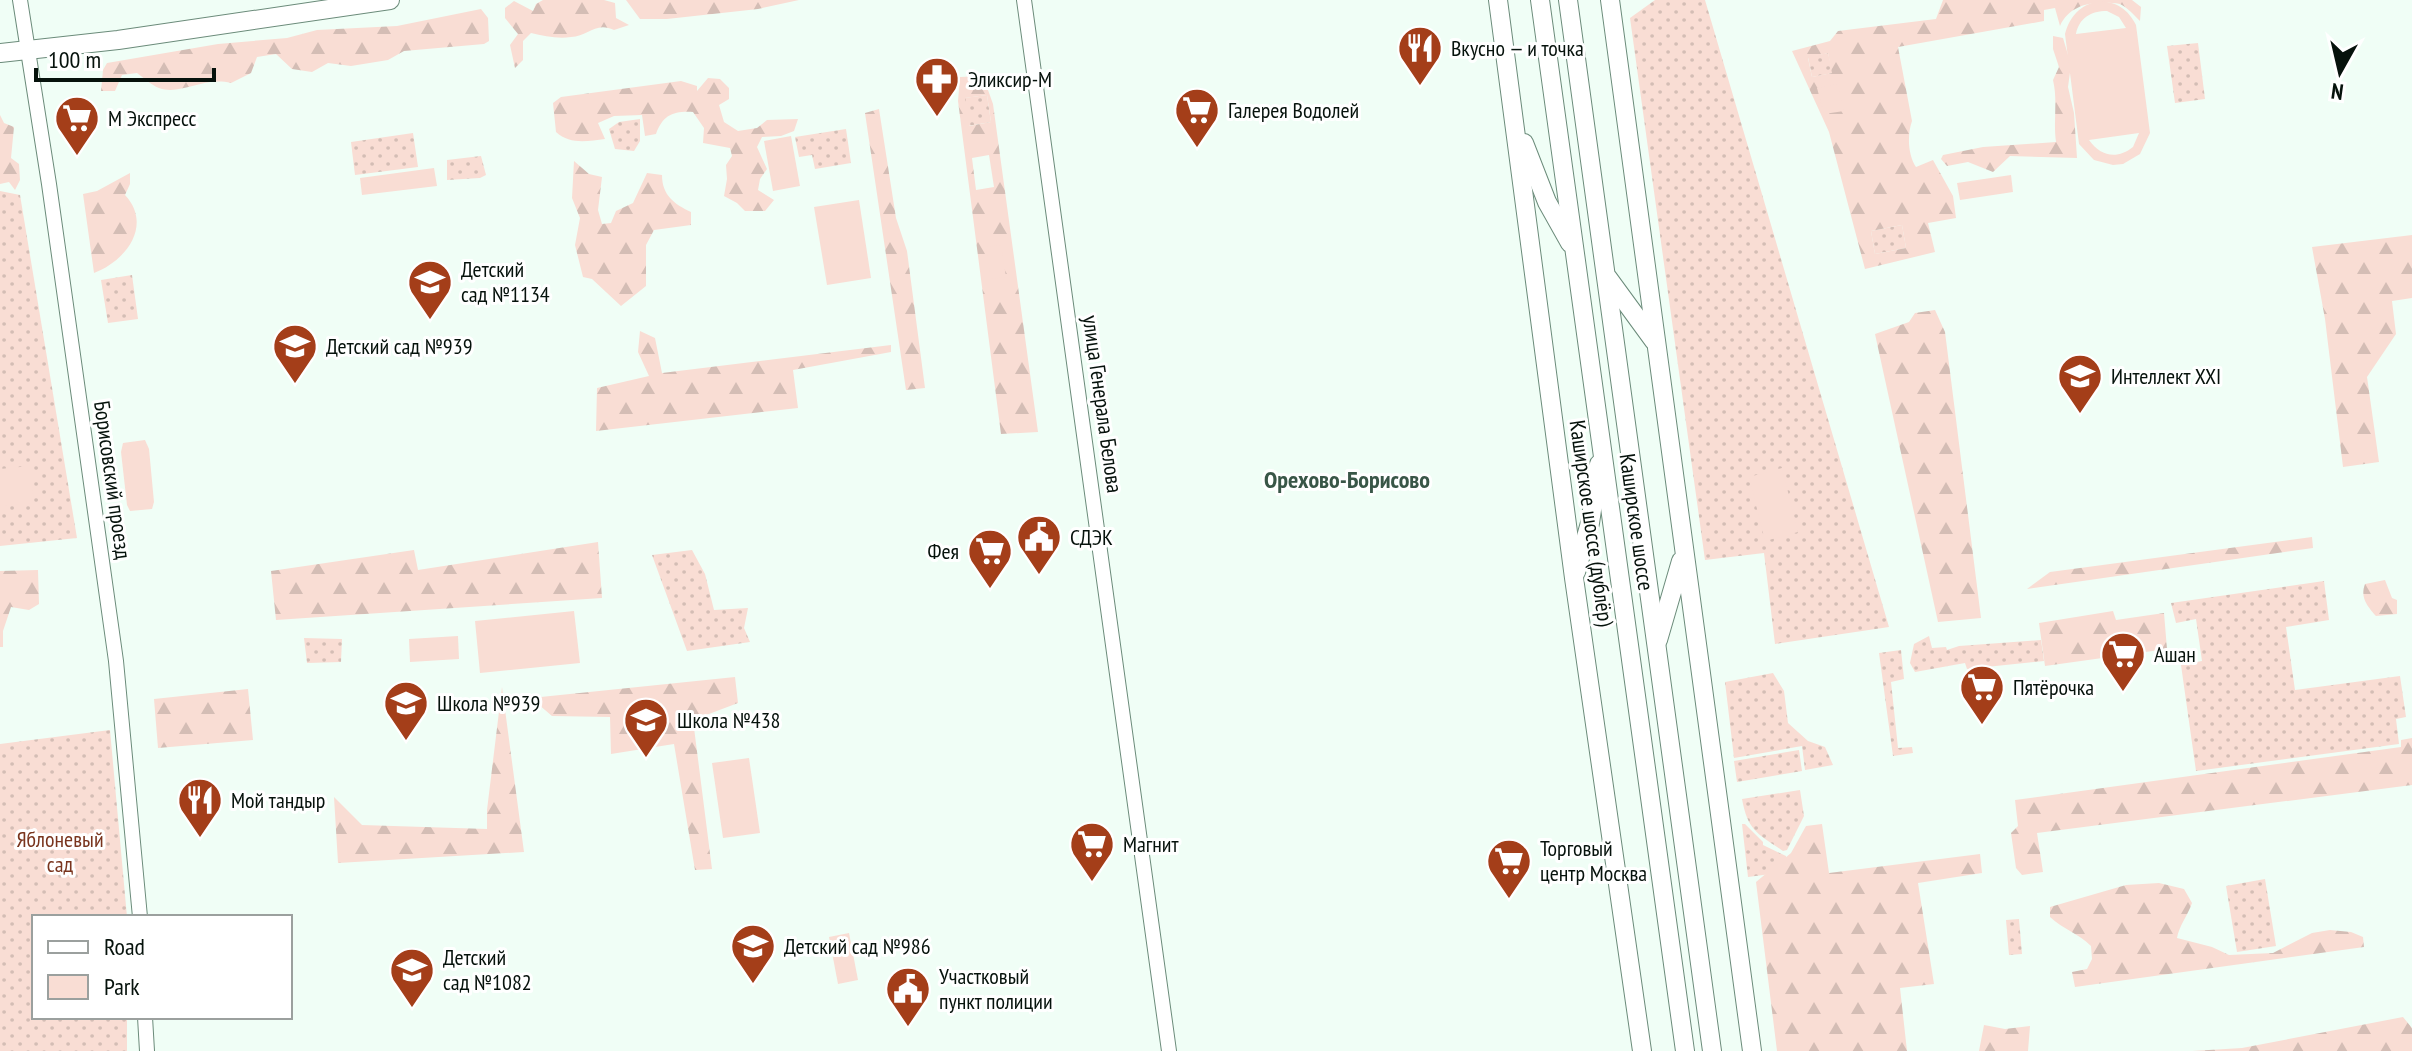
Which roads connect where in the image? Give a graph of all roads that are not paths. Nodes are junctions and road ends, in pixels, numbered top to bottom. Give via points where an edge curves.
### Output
1 (20, 0) edge
2 (390, 0) edge
3 (1024, 0) edge
4 (1498, 0) edge
5 (1540, 0) edge
6 (1568, 0) edge
7 (1610, 0) edge
8 (28, 50) junction
9 (0, 53) edge
10 (1513, 114) junction
11 (1576, 254) junction
12 (1605, 275) junction
13 (1656, 343) junction
14 (1602, 444) junction
15 (1684, 547) junction
16 (1574, 578) junction
17 (1656, 649) junction
18 (140, 915) edge
19 (145, 1019) edge
20 (147, 1051) edge
21 (1169, 1051) edge
22 (1642, 1051) edge
23 (1685, 1051) edge
24 (1712, 1051) edge
25 (1752, 1051) edge

1 - 8 street, Борисовский проезд
2 - 8 main road
3 - 21 street, улица Генерала Белова
4 - 10 main road, Каширское шоссе (дублёр)
5 - 11 main road, Каширское шоссе
6 - 12 main road, Каширское шоссе
7 - 13 main road
8 - 9 main road
8 - 18 street, Борисовский проезд via 116,661
10 - 11 main road via 1547,202
10 - 16 main road, Каширское шоссе (дублёр)
11 - 14 main road, Каширское шоссе
12 - 13 main road
12 - 17 main road, Каширское шоссе
13 - 15 main road
14 - 16 main road via 1590,523
14 - 23 main road, Каширское шоссе
15 - 17 main road
15 - 25 main road
16 - 22 main road, Каширское шоссе (дублёр)
17 - 24 main road, Каширское шоссе
19 - 20 street

